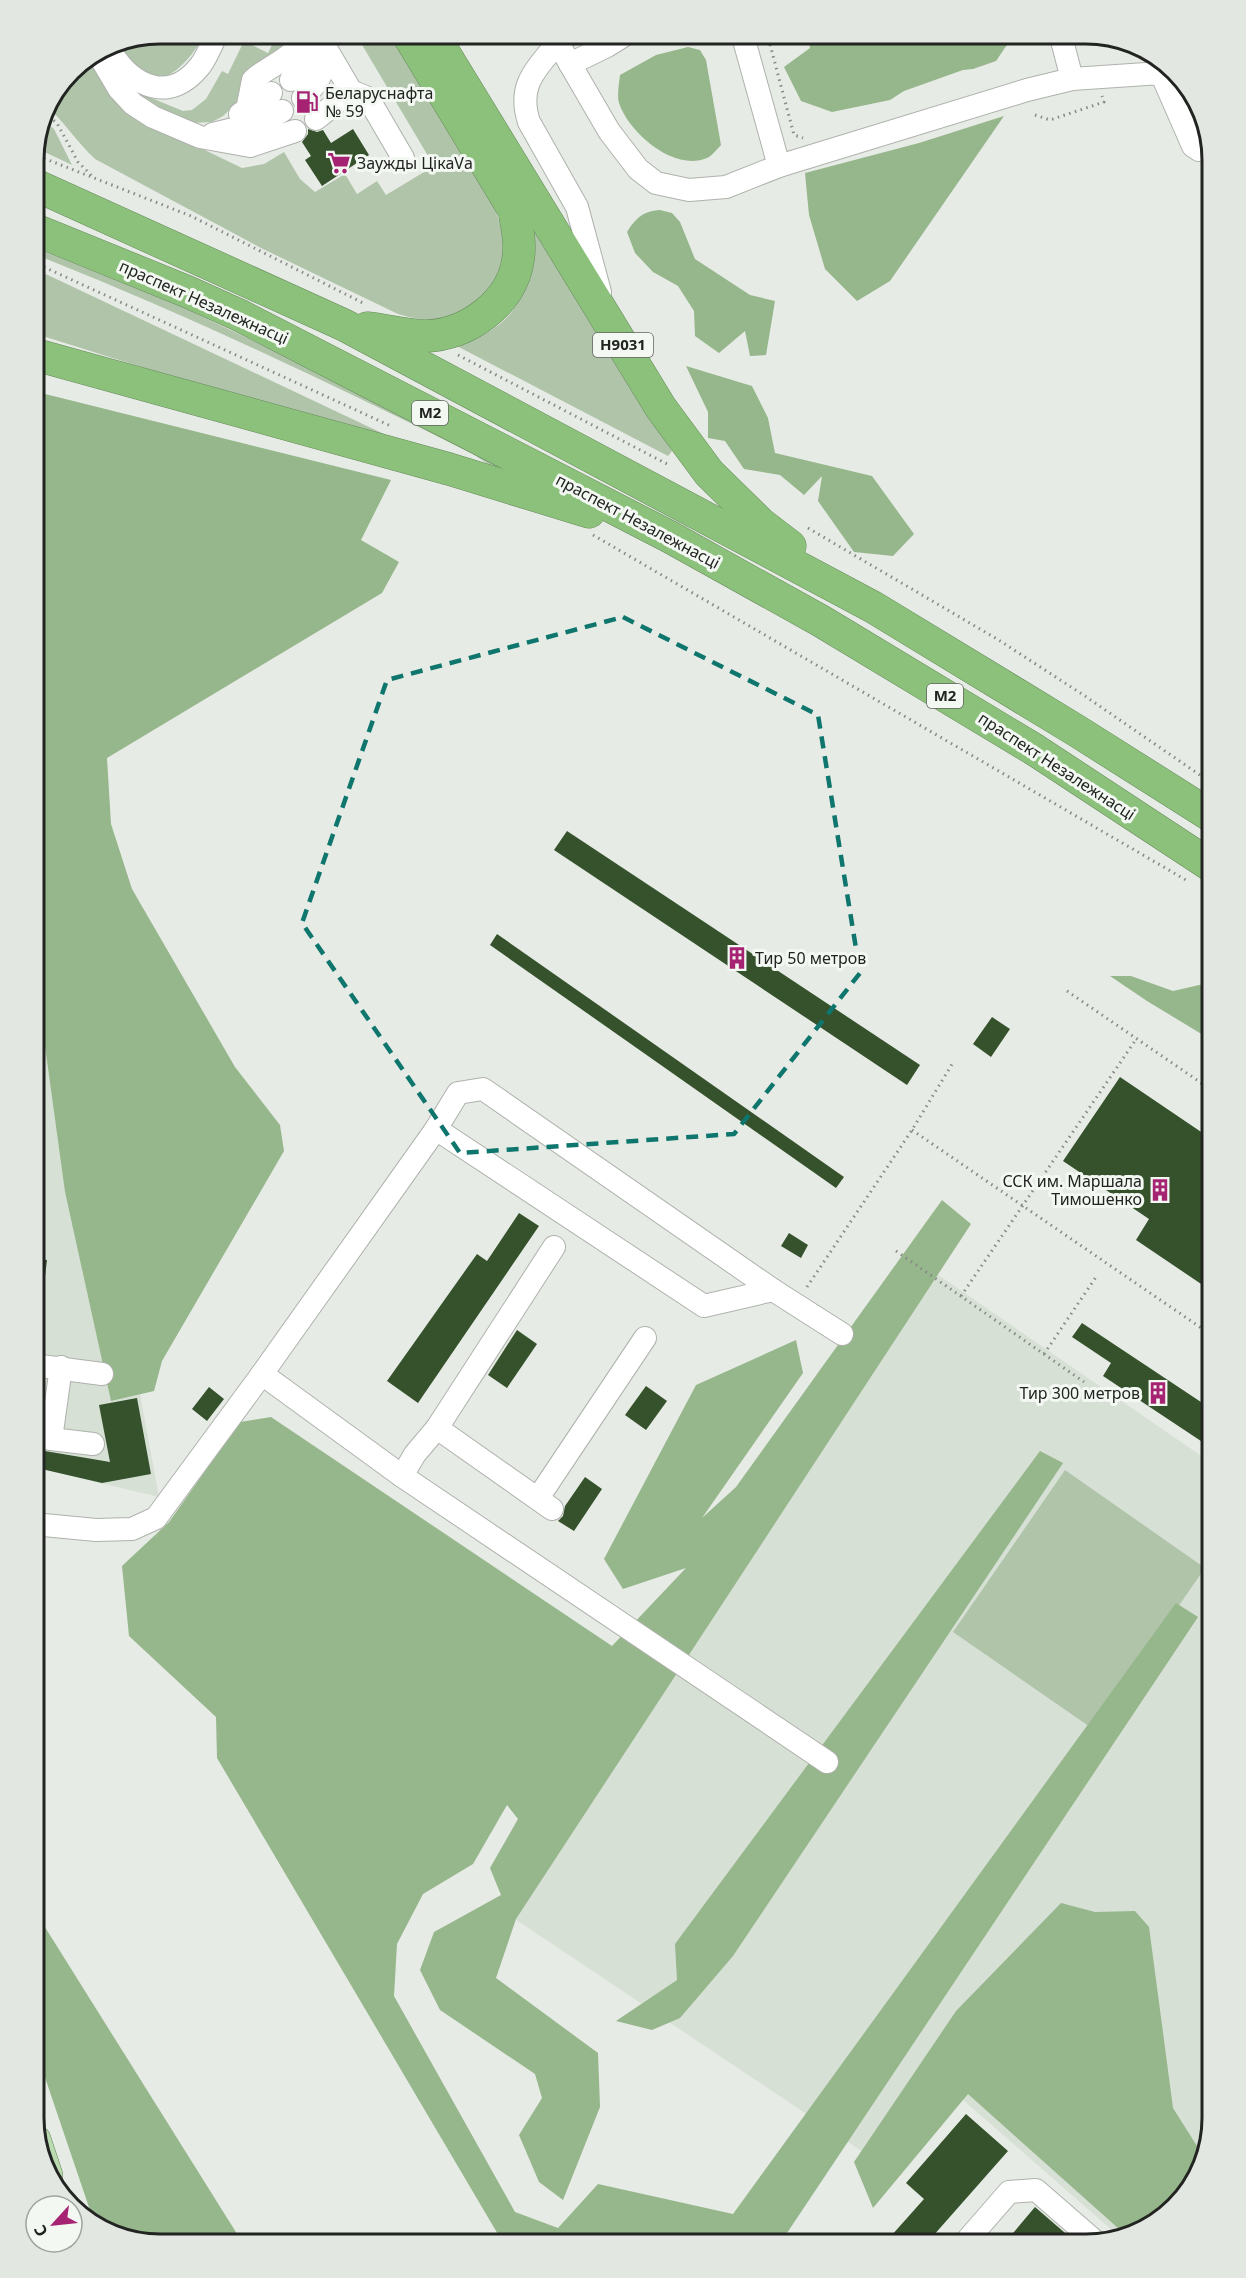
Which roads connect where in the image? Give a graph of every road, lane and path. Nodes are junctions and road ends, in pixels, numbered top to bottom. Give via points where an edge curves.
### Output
1 (211, 44) edge
2 (301, 44) edge
3 (318, 44) edge
4 (321, 44) edge
5 (414, 44) edge
6 (439, 44) edge
7 (557, 44) edge
8 (566, 44) edge
9 (610, 44) edge
10 (745, 44) edge
11 (771, 44) edge
12 (1063, 44) edge
13 (112, 54) edge
14 (101, 59) edge
15 (570, 64) junction
16 (1155, 66) edge
17 (1168, 76) edge
18 (1072, 79) junction
19 (297, 89) dead end
20 (351, 91) junction
21 (1189, 109) edge
22 (247, 110) junction
23 (51, 119) edge
24 (316, 119) dead end
25 (295, 131) dead end
26 (200, 137) junction
27 (805, 139) dead end
28 (1202, 150) edge
29 (44, 158) edge
30 (403, 158) dead end
31 (779, 166) junction
32 (93, 178) junction
33 (44, 189) edge
34 (44, 233) edge
35 (44, 267) edge
36 (370, 307) dead end
37 (344, 325) junction
38 (619, 338) junction
39 (444, 343) junction
40 (44, 357) edge
41 (403, 431) dead end
42 (669, 465) dead end
43 (802, 524) dead end
44 (588, 533) dead end
45 (670, 537) junction
46 (873, 607) junction
47 (1202, 776) edge
48 (1202, 811) edge
49 (1202, 860) edge
50 (1202, 891) edge
51 (1067, 991) dead end
52 (1137, 1038) junction
53 (954, 1061) dead end
54 (1202, 1083) edge
55 (436, 1129) junction
56 (912, 1130) junction
57 (1022, 1206) junction
58 (554, 1247) dead end
59 (896, 1251) dead end
60 (1095, 1277) dead end
61 (773, 1290) junction
62 (961, 1296) junction
63 (796, 1304) junction
64 (1202, 1329) edge
65 (842, 1334) dead end
66 (645, 1338) dead end
67 (1044, 1354) junction
68 (44, 1366) edge
69 (61, 1367) junction
70 (102, 1374) dead end
71 (262, 1374) junction
72 (1084, 1382) dead end
73 (437, 1428) junction
74 (44, 1430) edge
75 (44, 1437) edge
76 (93, 1444) dead end
77 (402, 1476) junction
78 (44, 1525) edge
79 (827, 1762) dead end
80 (973, 2234) edge
81 (1087, 2234) edge

1 - 13 street via 191,76 164,88 147,86 130,76
2 - 22 street via 253,80
3 - 19 street via 324,65 320,80
4 - 20 street
5 - 39 highway via 514,210 520,239 518,262 502,297 472,323 452,332
6 - 38 highway, Н9031
7 - 38 street via 533,73 525,109 577,207 597,286
8 - 15 street
9 - 15 street
10 - 31 street
11 - 27 path via 794,135
12 - 18 street
14 - 26 street via 133,104
15 - 31 street via 609,131 638,169 656,183 689,190 726,187
16 - 18 street
17 - 21 street
18 - 31 street
20 - 24 street
20 - 30 street via 368,98
21 - 28 street via 1193,146
22 - 26 street
22 - 26 street via 277,102 266,122
23 - 32 path via 78,162
25 - 26 street via 250,146
29 - 32 path
32 - 36 path via 191,216
33 - 37 highway, М2
34 - 45 highway, праспект Незалежнасці / М2 via 239,315
35 - 41 path
37 - 39 highway via 425,336
37 - 46 highway, М2
38 - 46 highway, Н9031 via 661,408 709,473 760,523
39 - 42 path
40 - 45 highway via 449,469
43 - 47 path via 997,639
44 - 50 path
45 - 49 highway, праспект Незалежнасці / М2 via 821,621 1035,750
46 - 48 highway, М2
51 - 52 path
52 - 54 path
52 - 57 path
53 - 56 path
55 - 61 street via 704,1306
55 - 61 street via 458,1093 483,1089
55 - 71 street
56 - 57 path
56 - 63 path
57 - 62 path
57 - 64 path
58 - 73 street
59 - 62 path
60 - 67 path
61 - 63 street
62 - 67 path
63 - 65 street
66 - 73 street via 545,1504
67 - 72 path
68 - 69 street
69 - 70 street
69 - 74 street
71 - 77 street
71 - 78 street via 156,1518 132,1529
73 - 77 street
75 - 76 street
77 - 79 street
80 - 81 street via 1009,2192 1036,2190

